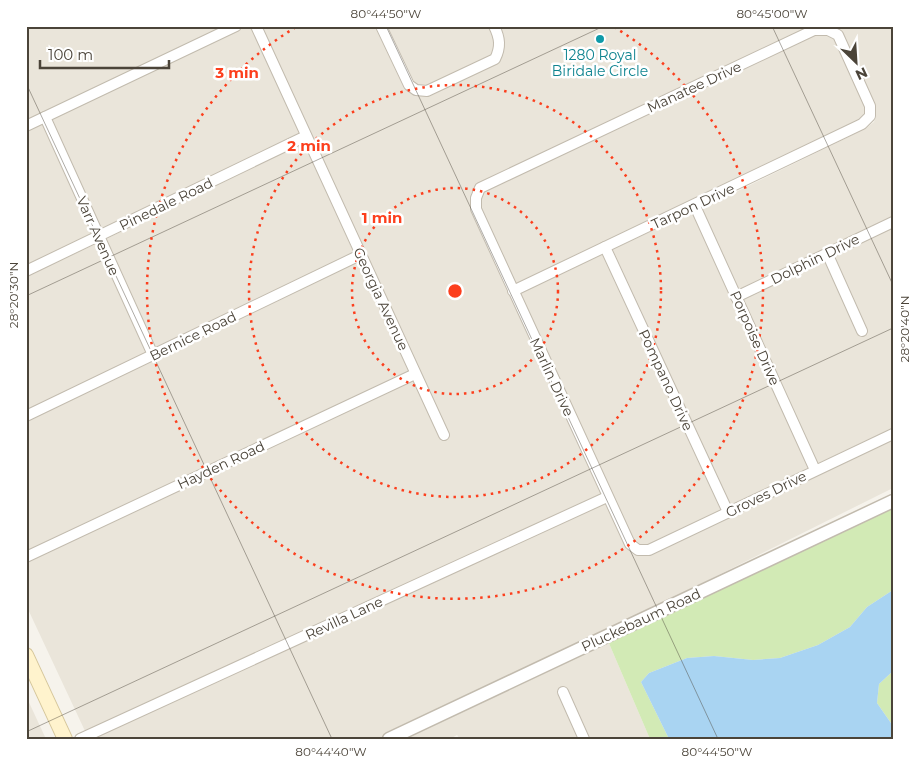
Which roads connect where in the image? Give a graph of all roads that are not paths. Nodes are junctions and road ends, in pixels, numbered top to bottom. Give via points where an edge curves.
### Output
1 (236, 26) edge
2 (256, 26) edge
3 (381, 26) edge
4 (494, 26) edge
5 (870, 116) joint
6 (45, 117) junction
7 (26, 126) edge
8 (306, 136) junction
9 (476, 198) joint
10 (694, 206) junction
11 (893, 222) edge
12 (98, 237) junction
13 (605, 247) junction
14 (827, 253) junction
15 (360, 255) junction
16 (26, 271) edge
17 (514, 292) junction
18 (736, 297) junction
19 (862, 331) dead end
20 (153, 355) junction
21 (415, 374) junction
22 (26, 416) edge
23 (893, 434) edge
24 (444, 435) dead end
25 (815, 470) junction
26 (607, 497) junction
27 (893, 501) edge
28 (728, 512) junction
29 (638, 550) joint
30 (26, 557) edge
31 (26, 655) edge
32 (562, 692) dead end
33 (65, 739) edge
34 (80, 739) edge
35 (389, 739) edge
36 (584, 739) edge

1 - 6 street
2 - 8 street, Georgia Avenue
3 - 4 street via 408,85 427,91 495,59 499,36
5 - 9 street, Manatee Drive via 870,106 838,35 828,30 814,30 480,188
5 - 10 street, Tarpon Drive via 862,124
6 - 7 street
6 - 12 street, Varr Avenue
8 - 12 street, Pinedale Road
8 - 15 street, Georgia Avenue
9 - 17 street, Marlin Drive via 476,208
10 - 13 street, Tarpon Drive
10 - 18 street, Porpoise Drive
11 - 14 street, Dolphin Drive
12 - 16 street, Pinedale Road
12 - 20 street, Varr Avenue
13 - 17 street, Tarpon Drive
13 - 28 street, Pompano Drive
14 - 18 street, Dolphin Drive
14 - 19 street
15 - 20 street, Bernice Road
15 - 21 street, Georgia Avenue
17 - 26 street, Marlin Drive
18 - 25 street, Porpoise Drive
20 - 22 street, Bernice Road
21 - 24 street, Georgia Avenue
21 - 30 street, Hayden Road
23 - 25 street, Groves Drive
25 - 28 street, Groves Drive
26 - 29 street, Marlin Drive via 630,544
26 - 34 street, Revilla Lane
27 - 35 street, Pluckebaum Road
28 - 29 street, Groves Drive via 649,550
31 - 33 main road
32 - 36 street

